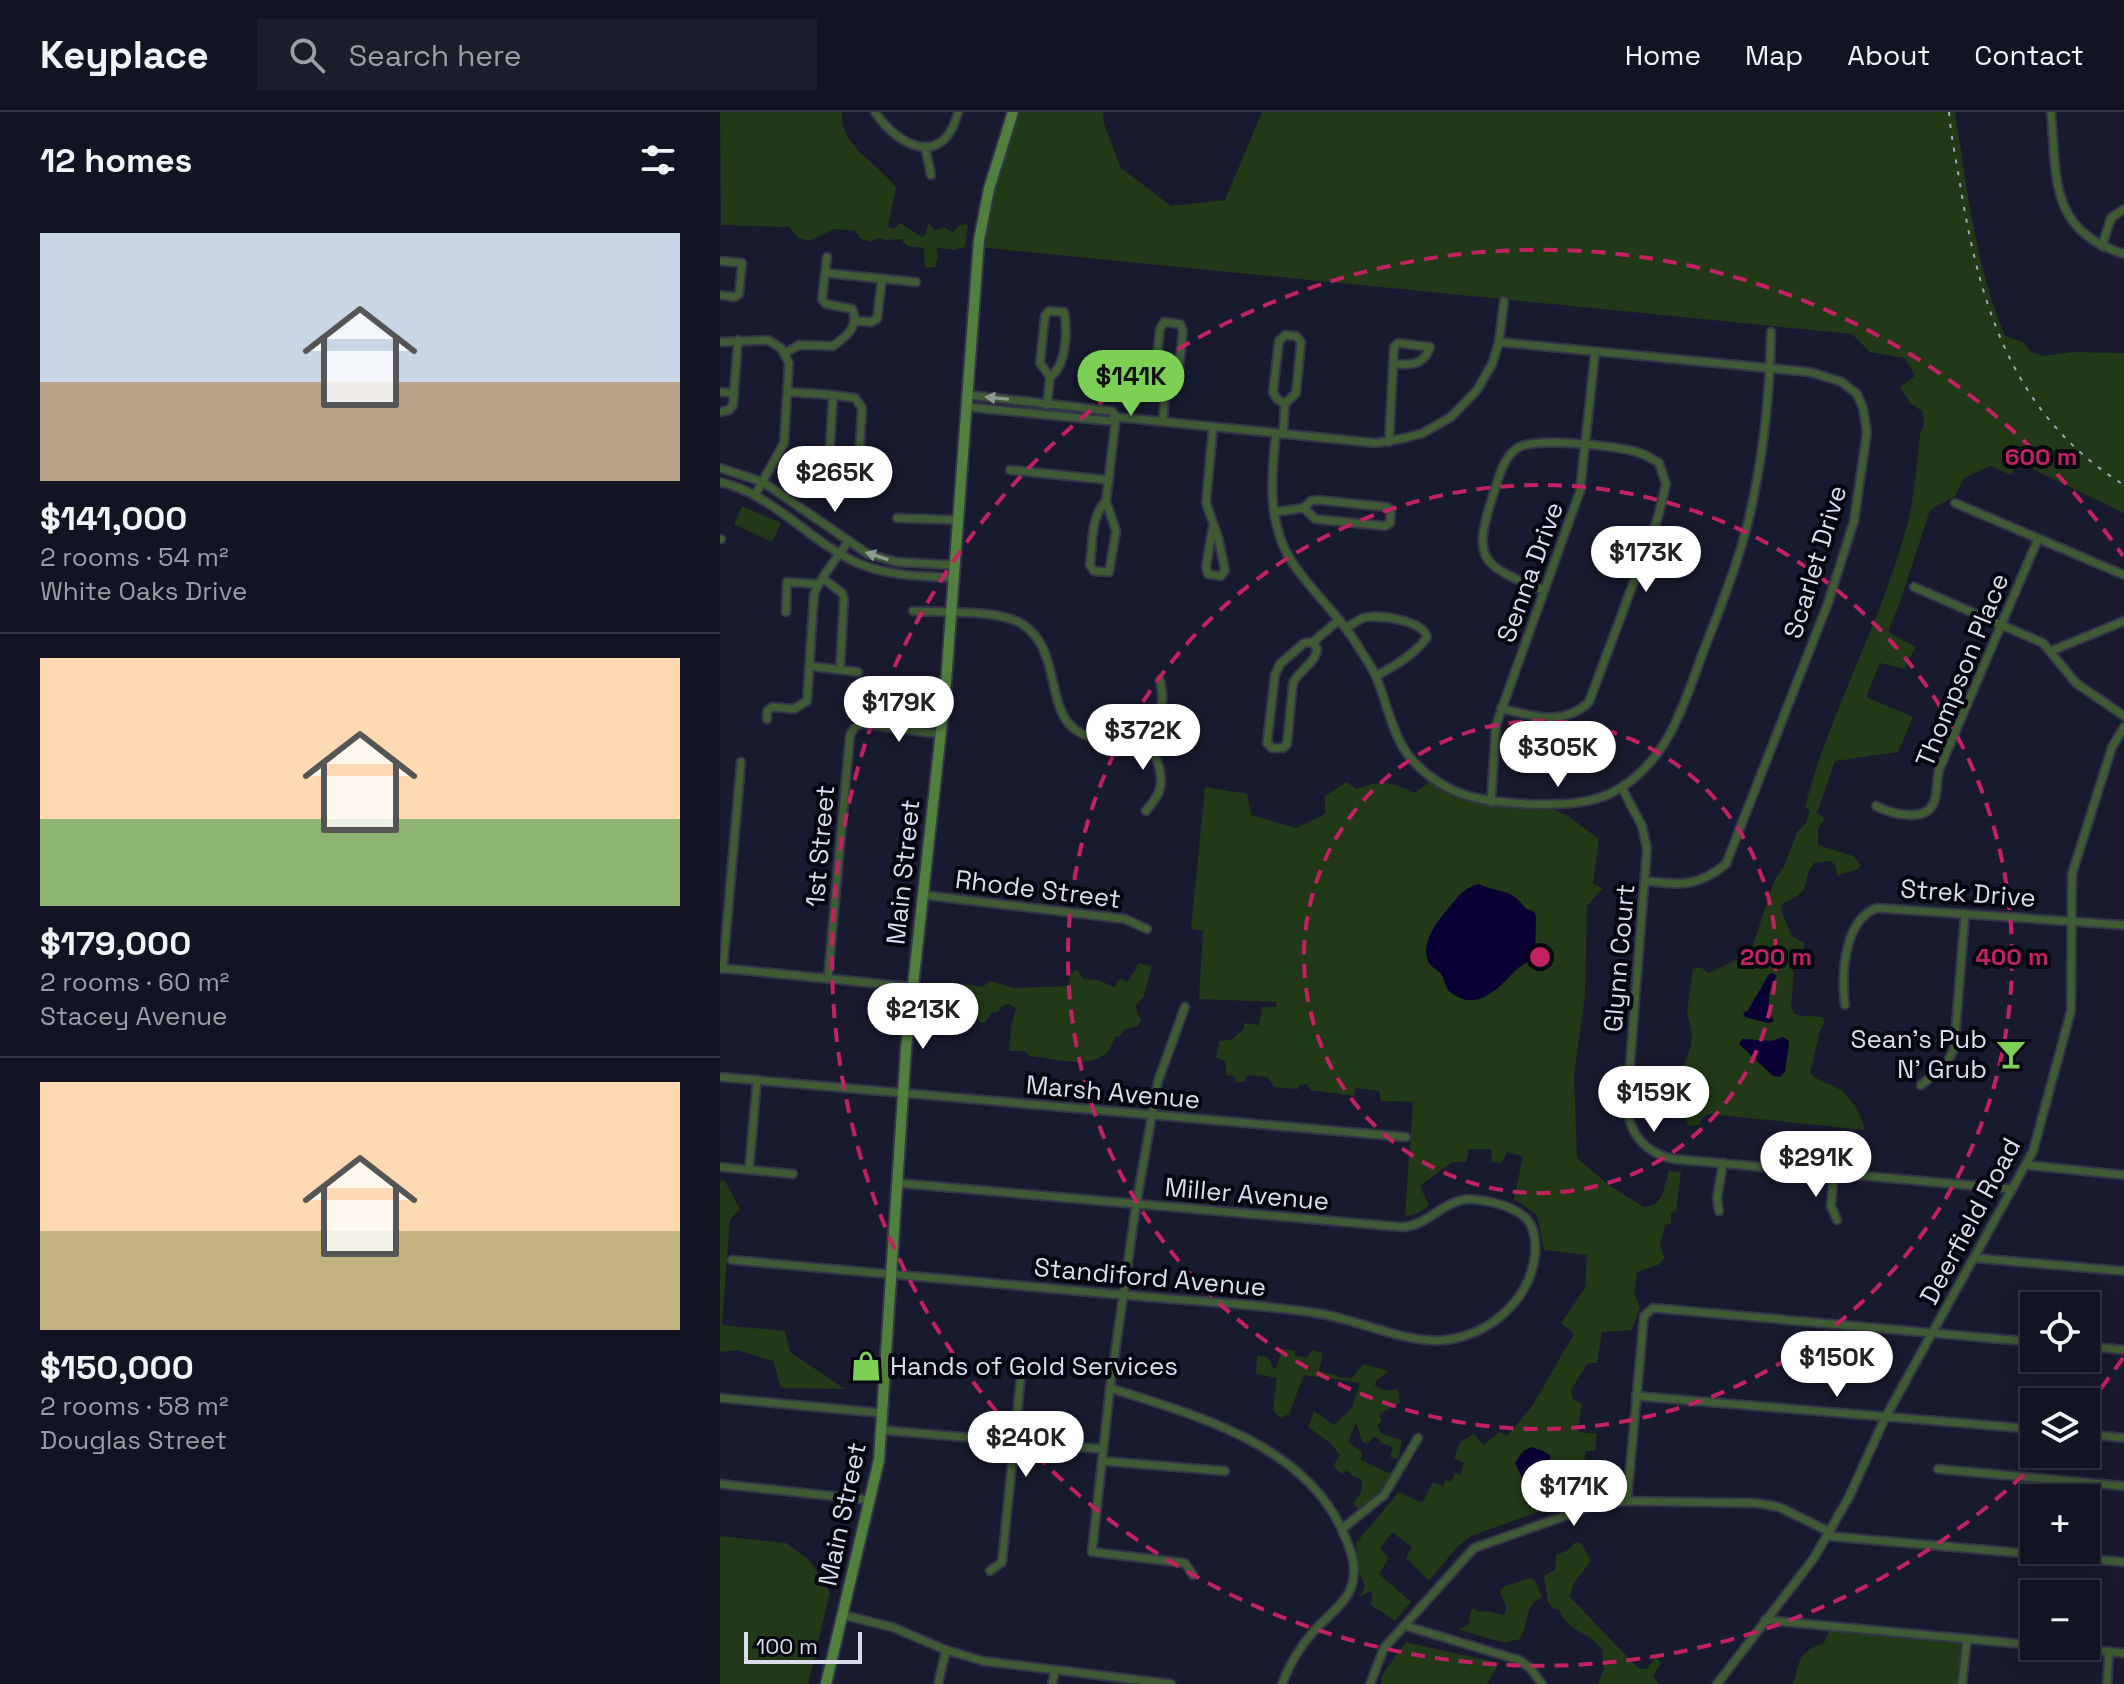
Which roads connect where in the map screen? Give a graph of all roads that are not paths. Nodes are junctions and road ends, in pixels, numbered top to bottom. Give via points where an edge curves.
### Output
1 (875, 112) edge
2 (958, 112) edge
3 (1013, 112) edge
4 (2051, 112) edge
5 (925, 147) junction
6 (931, 175) dead end
7 (2124, 209) edge
8 (2102, 246) junction
9 (2124, 254) edge
10 (827, 257) dead end
11 (720, 261) edge
12 (825, 273) junction
13 (882, 279) junction
14 (916, 282) dead end
15 (720, 295) edge
16 (1504, 301) dead end
17 (856, 321) junction
18 (1771, 332) dead end
19 (738, 340) junction
20 (720, 342) edge
21 (1499, 342) junction
22 (785, 353) junction
23 (1595, 353) junction
24 (1393, 364) junction
25 (1771, 368) junction
26 (1050, 377) junction
27 (1165, 388) junction
28 (720, 392) edge
29 (788, 392) junction
30 (734, 393) junction
31 (833, 395) junction
32 (968, 395) junction
33 (1047, 404) junction
34 (1285, 404) junction
35 (967, 407) junction
36 (720, 412) edge
37 (1046, 415) junction
38 (1116, 417) junction
39 (1163, 421) junction
40 (1213, 427) junction
41 (1280, 433) junction
42 (1389, 442) junction
43 (1585, 445) junction
44 (720, 468) edge
45 (1010, 470) dead end
46 (1109, 480) junction
47 (720, 482) edge
48 (763, 482) junction
49 (755, 495) junction
50 (1106, 501) junction
51 (1955, 503) dead end
52 (1304, 508) junction
53 (1274, 512) junction
54 (897, 518) dead end
55 (957, 520) junction
56 (1213, 526) junction
57 (2038, 539) junction
58 (848, 542) junction
59 (840, 553) junction
60 (954, 565) junction
61 (2124, 575) edge
62 (953, 578) junction
63 (821, 581) junction
64 (1914, 587) dead end
65 (1543, 590) junction
66 (913, 611) dead end
67 (786, 612) dead end
68 (950, 613) junction
69 (1338, 621) junction
70 (2124, 621) edge
71 (2002, 625) junction
72 (1346, 628) junction
73 (1313, 642) junction
74 (2051, 651) junction
75 (810, 666) junction
76 (840, 670) junction
77 (858, 672) dead end
78 (1376, 676) junction
79 (1160, 680) dead end
80 (1501, 708) junction
81 (2124, 716) edge
82 (767, 719) dead end
83 (2124, 727) edge
84 (1141, 732) junction
85 (940, 734) junction
86 (741, 762) dead end
87 (1622, 788) junction
88 (1491, 802) junction
89 (1876, 806) dead end
90 (1146, 811) dead end
91 (1646, 881) junction
92 (923, 895) junction
93 (1965, 914) junction
94 (2070, 921) junction
95 (2124, 925) edge
96 (1147, 929) dead end
97 (721, 969) edge
98 (828, 978) junction
99 (913, 987) junction
100 (1845, 1005) dead end
101 (1185, 1007) dead end
102 (720, 1077) edge
103 (757, 1080) junction
104 (1921, 1085) dead end
105 (903, 1093) junction
106 (1151, 1115) junction
107 (1406, 1137) dead end
108 (1723, 1163) junction
109 (2026, 1165) junction
110 (720, 1167) edge
111 (749, 1170) junction
112 (1834, 1173) junction
113 (793, 1174) dead end
114 (2124, 1175) edge
115 (897, 1183) junction
116 (2012, 1189) junction
117 (1136, 1205) junction
118 (1719, 1211) dead end
119 (1837, 1220) dead end
120 (1975, 1258) junction
121 (732, 1260) dead end
122 (2124, 1271) edge
123 (1533, 1272) joint
124 (891, 1274) junction
125 (1122, 1295) junction
126 (1933, 1333) junction
127 (2020, 1341) edge
128 (2100, 1347) edge
129 (2124, 1350) edge
130 (1022, 1365) dead end
131 (1110, 1388) junction
132 (1636, 1396) junction
133 (720, 1398) edge
134 (882, 1413) junction
135 (1885, 1418) junction
136 (2020, 1428) edge
137 (881, 1430) junction
138 (2100, 1435) edge
139 (1418, 1438) dead end
140 (2124, 1438) edge
141 (1014, 1440) junction
142 (1103, 1449) junction
143 (1102, 1461) junction
144 (1938, 1469) dead end
145 (1225, 1471) dead end
146 (720, 1484) edge
147 (2124, 1486) edge
148 (870, 1500) junction
149 (1627, 1501) junction
150 (1342, 1529) junction
151 (1828, 1534) junction
152 (2124, 1562) edge
153 (990, 1571) dead end
154 (1193, 1575) dead end
155 (843, 1615) junction
156 (1765, 1620) junction
157 (1406, 1626) junction
158 (1967, 1639) junction
159 (2020, 1644) edge
160 (946, 1650) junction
161 (2100, 1651) edge
162 (2109, 1652) junction
163 (2124, 1653) edge
164 (1055, 1671) junction
165 (826, 1684) edge
166 (938, 1684) edge
167 (1052, 1684) edge
168 (1168, 1684) edge
169 (1282, 1684) edge
170 (1370, 1684) edge
171 (1542, 1684) edge
172 (1717, 1684) edge
173 (1962, 1684) edge
174 (2107, 1684) edge

1 - 5 street via 900,140
2 - 5 street via 949,133
3 - 32 main road, Main Street via 979,240
4 - 8 street via 2056,186 2083,232
5 - 6 street
7 - 8 street via 2111,218
8 - 9 street
10 - 12 street
11 - 15 street via 742,263 739,294
12 - 13 street
12 - 17 street via 824,302 849,307
13 - 14 street
13 - 17 street via 877,319
16 - 21 street
17 - 22 street via 833,346 799,345
18 - 25 street
19 - 20 street
19 - 22 street via 768,340
19 - 30 street
21 - 23 street, Scarlet Drive
21 - 42 street via 1492,364 1465,405 1423,433
22 - 29 street
23 - 25 street, Scarlet Drive
23 - 43 street, Senna Drive
24 - 24 street via 1398,343 1430,347 1412,366
24 - 42 street
25 - 87 street via 1748,521 1715,621 1675,726 1658,754
25 - 91 street, Scarlet Drive via 1827,376 1857,394 1867,432 1854,521 1828,603 1726,864 1702,881 1684,885
26 - 26 street via 1040,363 1045,316 1049,311 1064,312 1061,363
26 - 33 street
27 - 27 street via 1155,375 1164,322 1180,324 1183,330 1178,378
27 - 39 street
28 - 30 street
29 - 31 street
29 - 48 street via 783,448
30 - 36 street via 732,408
31 - 31 street via 855,398 862,408 858,465 849,475 834,472 829,464
33 -> 32 street
32 - 35 main road, Main Street
33 - 37 street
33 - 38 street via 1112,411
34 - 34 street via 1296,393 1301,342 1285,335 1279,341 1273,392
34 - 41 street
35 - 37 street
35 - 55 main road, Main Street
37 - 38 street via 1110,421
38 - 39 street
38 - 46 street
39 - 40 street
40 - 41 street
40 - 56 street via 1206,503
41 - 42 street
41 - 53 street via 1272,464
43 - 65 street, Senna Drive via 1580,491
43 - 65 street via 1530,442 1516,449 1502,466 1483,526 1481,542 1492,566
43 - 80 street via 1635,451 1659,463 1666,484 1658,517 1589,702 1567,717
44 - 48 street
45 - 46 street
46 - 50 street
47 - 49 street
48 - 49 street
48 - 58 street
49 - 59 street
50 - 50 street via 1095,519 1090,565 1094,571 1109,572 1116,531
51 - 57 street
52 - 52 street via 1315,519 1390,523 1387,507 1318,500
52 - 53 street
53 - 69 street via 1291,561
54 - 55 street
55 - 60 main road, Main Street
56 - 56 street via 1225,570 1221,576 1208,574 1206,567
57 - 61 street
57 - 71 street, Thompson Place
58 - 59 street
60 -> 58 street via 885,559
59 - 62 street via 880,571
59 - 63 street
60 - 62 main road, Main Street
62 - 68 main road, Main Street
63 - 67 street via 787,582
63 - 75 street via 814,594
63 - 76 street via 844,598
64 - 71 street
65 - 80 street, Senna Drive
66 - 68 street
68 - 84 street via 1008,617 1033,632 1045,653 1063,718 1076,732 1117,740
68 - 85 main road, Main Street
69 - 72 street
69 - 73 street
70 - 74 street
71 - 74 street
71 - 89 street, Thompson Place via 1939,770 1931,808 1917,815
72 - 78 street
72 - 78 street via 1374,618 1416,623 1425,630 1422,644
73 - 73 street via 1290,654 1275,675 1267,743 1272,748 1287,744 1293,683 1316,656
74 - 81 street via 2076,683
75 - 76 street
75 - 82 street via 804,705 772,707
76 - 77 street
78 - 88 street via 1412,760 1454,792
79 - 84 street via 1164,698 1158,715
80 - 88 street, Senna Drive
83 - 94 street, Deerfield Road via 2112,747 2075,863
84 - 90 street via 1161,778 1159,793
85 - 92 main road, Main Street
85 - 98 street, 1st Street via 862,724 850,735
86 - 97 street
87 - 88 street via 1557,805
87 - 91 street, Glynn Court via 1642,826
91 - 108 street, Glynn Court via 1629,1123 1645,1147 1663,1157
92 - 96 street, Rhode Street via 1125,919
92 - 99 main road, Main Street
93 - 94 street, Strek Drive
93 - 100 street, Strek Drive via 1883,907 1863,915 1850,936
93 - 104 street via 1954,1049 1946,1065
94 - 95 street, Strek Drive
94 - 109 street, Deerfield Road via 2069,1019
97 - 98 street
98 - 99 street
99 - 105 main road, Main Street
101 - 106 street
102 - 103 street, Marsh Avenue
103 - 105 street, Marsh Avenue
103 - 111 street
105 - 106 street, Marsh Avenue
105 - 115 main road, Main Street
106 - 107 street, Marsh Avenue
106 - 117 street
108 - 112 street, Glynn Court
108 - 118 street
109 - 114 street
109 - 116 street, Deerfield Road
110 - 111 street
111 - 113 street
112 - 116 street, Glynn Court
112 - 119 street via 1831,1206
115 - 117 street, Miller Avenue
115 - 124 main road, Main Street
116 - 120 street, Deerfield Road
117 - 123 street, Miller Avenue via 1402,1227 1424,1223 1460,1200 1477,1199 1521,1212 1533,1226
117 - 125 street
120 - 122 street
120 - 126 street, Deerfield Road
121 - 124 street, Standiford Avenue
123 - 125 street, Standiford Avenue via 1498,1319 1477,1332 1434,1341 1316,1313
124 - 125 street, Standiford Avenue
124 - 134 main road, Main Street
125 - 131 street
126 - 127 street
126 - 132 street via 1653,1308 1644,1316
126 - 135 street, Deerfield Road
128 - 129 street
130 - 141 street
131 - 142 street
131 - 150 street via 1238,1433 1304,1478
132 - 135 street
132 - 149 street
133 - 134 street
134 - 137 main road, Main Street
135 - 136 street
135 - 151 street, Deerfield Road
137 - 141 street
137 - 148 main road, Main Street
138 - 140 street
139 - 150 street via 1384,1495
141 - 142 street
141 - 153 street via 1002,1562
142 - 143 street
143 - 145 street
143 - 154 street via 1092,1552 1185,1563
144 - 147 street
146 - 148 street
148 - 155 main road, Main Street
149 - 151 street via 1767,1505
149 - 157 street via 1599,1504 1474,1548
150 - 169 street via 1355,1570 1351,1588 1297,1653
151 - 152 street
151 - 156 street, Deerfield Road
155 - 160 street via 892,1627
155 - 165 main road, Main Street
156 - 158 street
156 - 172 street, Deerfield Road
157 - 170 street via 1384,1648
157 - 171 street via 1519,1660
158 - 159 street
158 - 173 street
160 - 164 street
160 - 166 street
161 - 162 street
162 - 163 street
162 - 174 street
164 - 167 street
164 - 168 street

